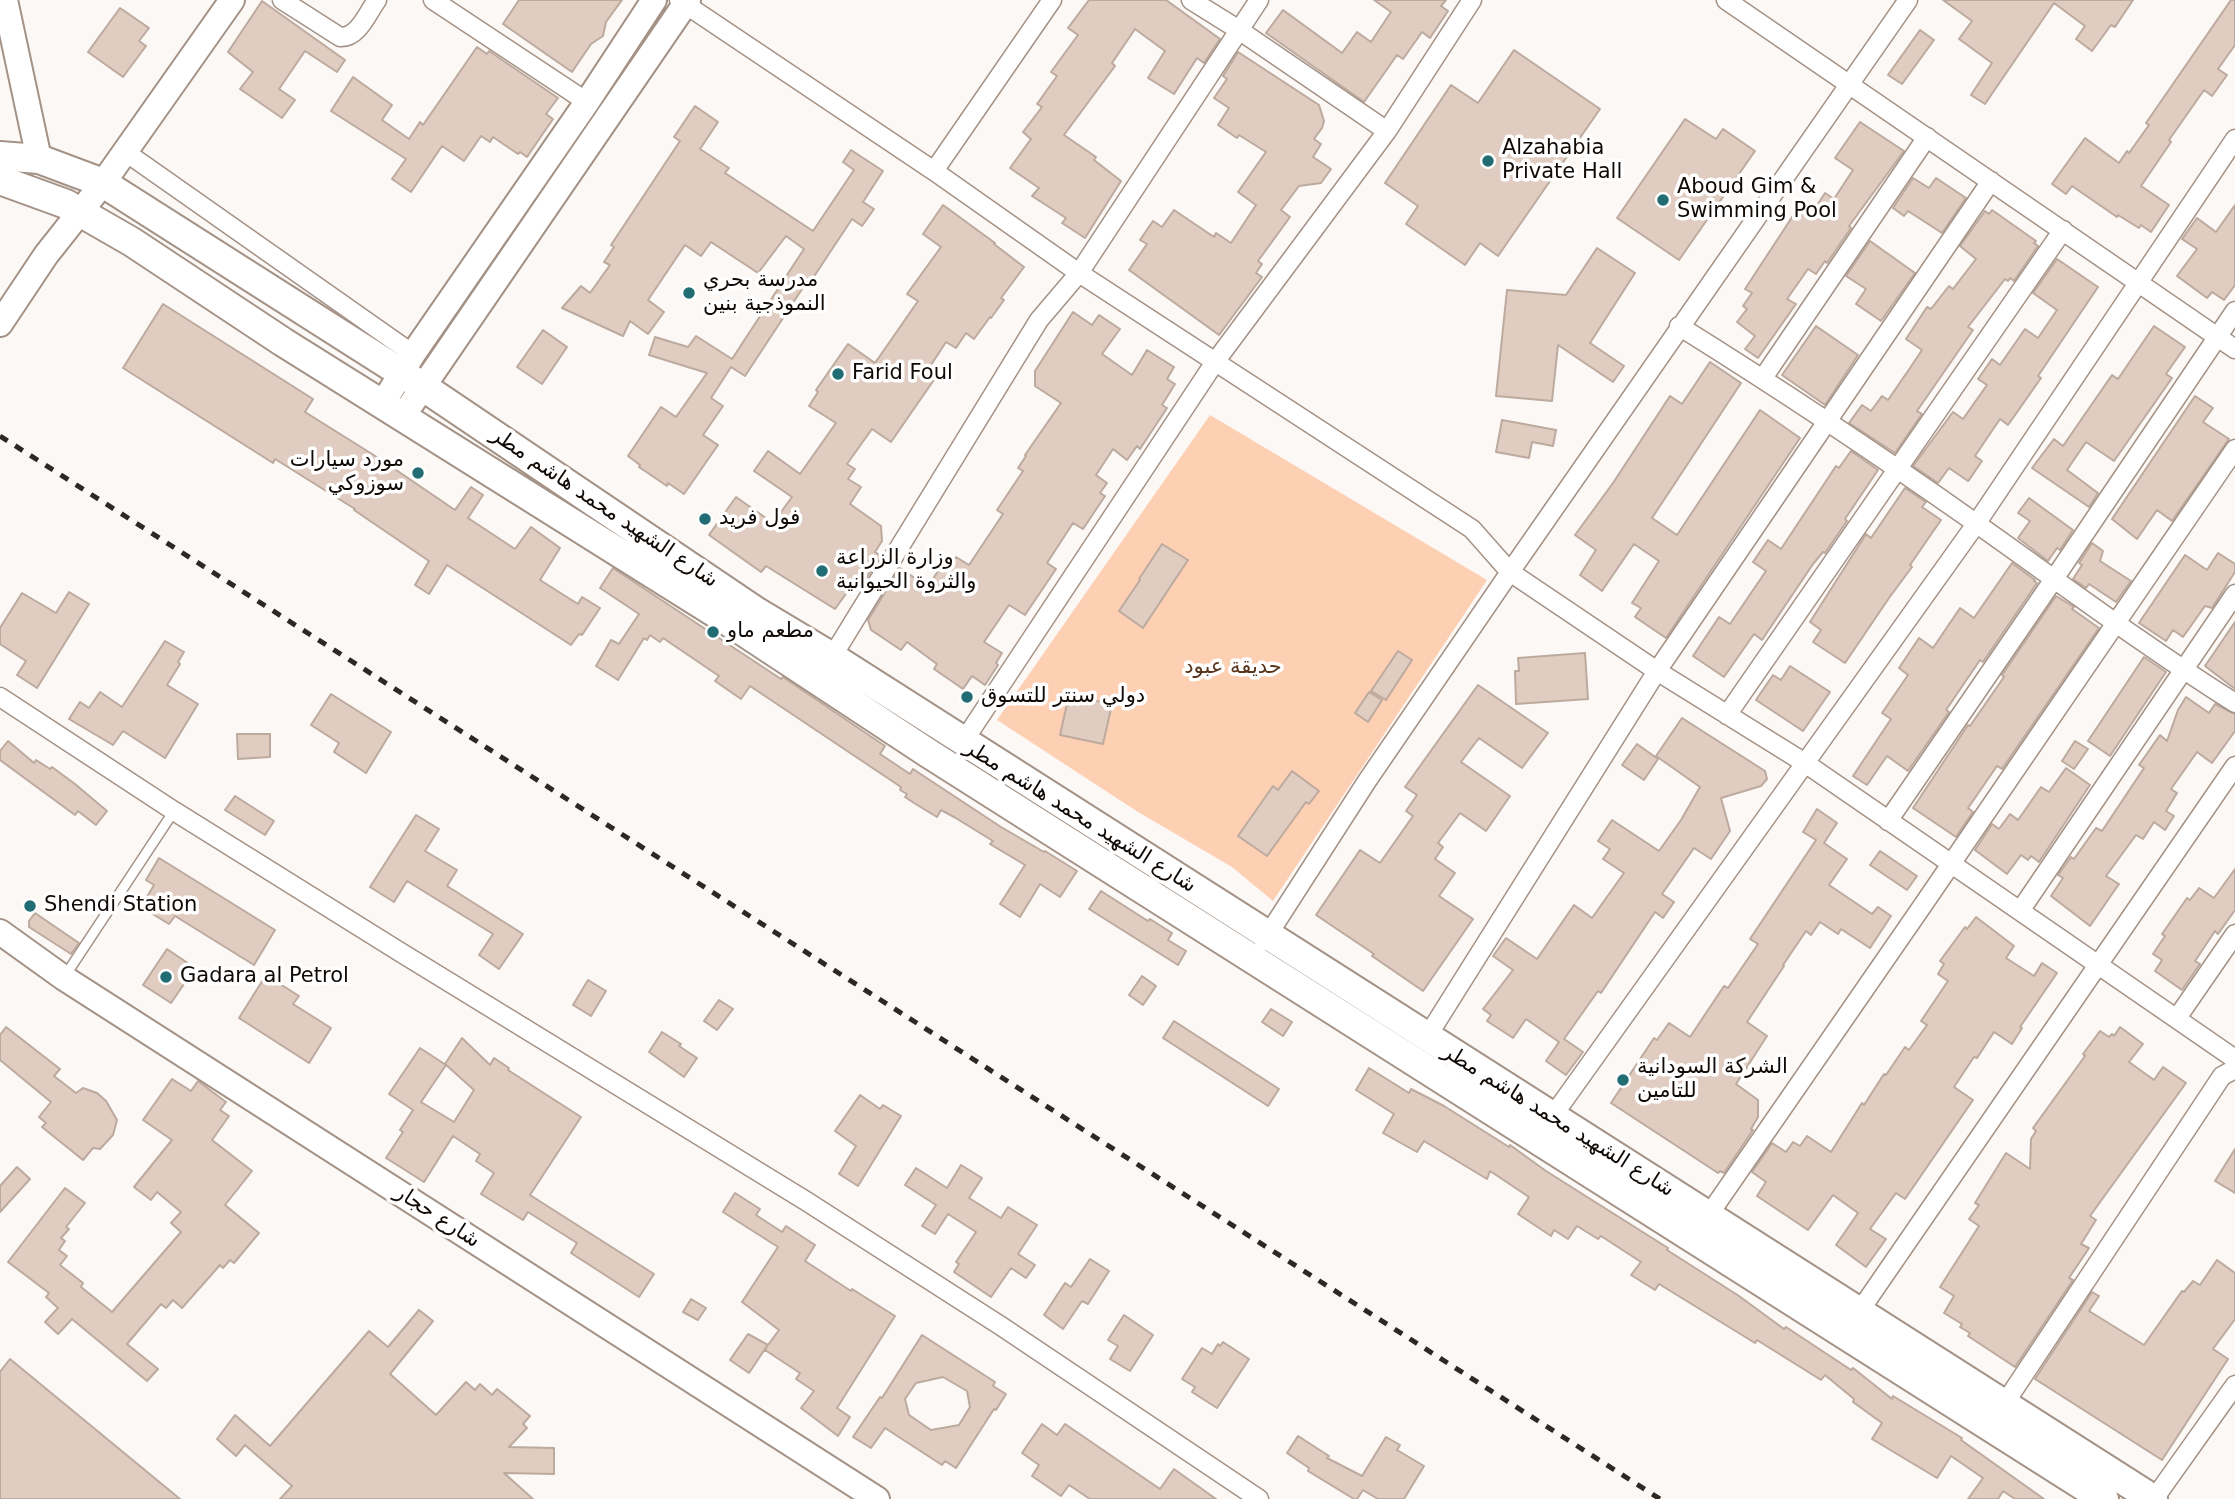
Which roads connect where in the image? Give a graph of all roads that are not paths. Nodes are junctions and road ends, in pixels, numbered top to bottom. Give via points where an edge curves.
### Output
1 (5, 0) edge
2 (232, 0) edge
3 (282, 0) edge
4 (377, 0) edge
5 (433, 0) edge
6 (654, 0) edge
7 (1052, 0) edge
8 (1191, 0) edge
9 (1259, 0) edge
10 (1472, 0) edge
11 (1726, 0) edge
12 (1908, 0) edge
13 (684, 1) edge
14 (1240, 30) junction
15 (1850, 84) junction
16 (587, 102) junction
17 (1387, 131) junction
18 (1927, 136) junction
19 (2235, 139) edge
20 (124, 151) junction
21 (0, 156) edge
22 (39, 159) junction
23 (934, 171) junction
24 (0, 180) edge
25 (1991, 181) junction
26 (103, 183) junction
27 (81, 212) junction
28 (2063, 230) junction
29 (1079, 273) junction
30 (2140, 283) junction
31 (2235, 311) edge
32 (0, 324) edge
33 (1679, 326) junction
34 (2218, 337) junction
35 (2235, 349) edge
36 (1215, 362) junction
37 (412, 370) junction
38 (1763, 378) junction
39 (393, 410) junction
40 (1826, 420) junction
41 (2235, 449) edge
42 (1898, 468) junction
43 (1976, 524) junction
44 (1510, 572) junction
45 (2054, 579) junction
46 (2235, 594) edge
47 (2116, 624) junction
48 (832, 657) junction
49 (1657, 671) junction
50 (2183, 671) junction
51 (0, 698) edge
52 (2235, 703) edge
53 (1727, 715) junction
54 (963, 742) junction
55 (1805, 764) junction
56 (2235, 766) edge
57 (174, 811) junction
58 (1888, 821) junction
59 (1951, 864) junction
60 (2020, 911) junction
61 (0, 932) edge
62 (2235, 934) edge
63 (1260, 947) junction
64 (2098, 965) junction
65 (64, 978) junction
66 (2176, 1018) junction
67 (1427, 1037) junction
68 (2235, 1059) edge
69 (2235, 1069) edge
70 (1552, 1117) junction
71 (1708, 1216) junction
72 (1859, 1312) junction
73 (2235, 1385) edge
74 (1997, 1416) junction
75 (877, 1499) edge
76 (1259, 1499) edge
77 (2104, 1499) edge
78 (2154, 1499) edge

1 - 22 street
2 - 20 street
3 - 4 street via 340,37 348,37
5 - 16 street
6 - 16 street
7 - 23 street
8 - 14 street
9 - 14 street
10 - 17 street
11 - 15 street
12 - 15 street
13 - 23 street
13 - 37 street
14 - 17 street
14 - 29 street
15 - 18 street
15 - 33 street
16 - 37 street
17 - 36 street
18 - 25 street
18 - 38 street
19 - 30 street
20 - 26 street
20 - 37 street
21 - 22 main road, شارع الشهيد محمد هاشم مطر
22 - 26 main road, شارع الشهيد محمد هاشم مطر
23 - 29 street
24 - 27 main road, شارع الشهيد محمد هاشم مطر
25 - 28 street
25 - 40 street
26 - 27 street
26 - 37 main road, شارع الشهيد محمد هاشم مطر
27 - 32 street
27 - 39 main road, شارع الشهيد محمد هاشم مطر
28 - 30 street
28 - 42 street
29 - 36 street
29 - 48 street via 1038,320
30 - 34 street
30 - 43 street
31 - 34 street
33 - 38 street
33 - 44 street
34 - 35 street
34 - 45 street
36 - 44 street via 1472,529
36 - 54 street
37 - 39 street
37 - 48 main road, شارع الشهيد محمد هاشم مطر via 757,612
38 - 40 street
39 - 63 main road, شارع الشهيد محمد هاشم مطر via 928,753
40 - 42 street
40 - 49 street
41 - 47 street
42 - 43 street
42 - 53 street
43 - 45 street
43 - 55 street
44 - 49 street
44 - 63 street
45 - 47 street
45 - 58 street
46 - 50 street
47 - 50 street
47 - 59 street
48 - 54 main road, شارع الشهيد محمد هاشم مطر
49 - 53 street
49 - 67 street
50 - 52 street
50 - 60 street
51 - 57 street
53 - 55 street
54 - 63 main road, شارع الشهيد محمد هاشم مطر
55 - 58 street
55 - 70 street
56 - 64 street
57 - 65 lane
57 - 76 street via 806,1201
58 - 59 street
59 - 60 street
59 - 71 street
60 - 64 street
61 - 65 street, شارع حجار
62 - 66 street
63 - 67 main road, شارع الشهيد محمد هاشم مطر
63 - 74 main road, شارع الشهيد محمد هاشم مطر
64 - 66 street
64 - 72 street
65 - 75 street, شارع حجار
66 - 68 street
67 - 70 main road, شارع الشهيد محمد هاشم مطر
69 - 74 street via 2222,1076
70 - 71 main road, شارع الشهيد محمد هاشم مطر
71 - 72 main road, شارع الشهيد محمد هاشم مطر
72 - 74 main road, شارع الشهيد محمد هاشم مطر
73 - 78 street
74 - 77 main road, شارع الشهيد محمد هاشم مطر
74 - 78 main road, شارع الشهيد محمد هاشم مطر

